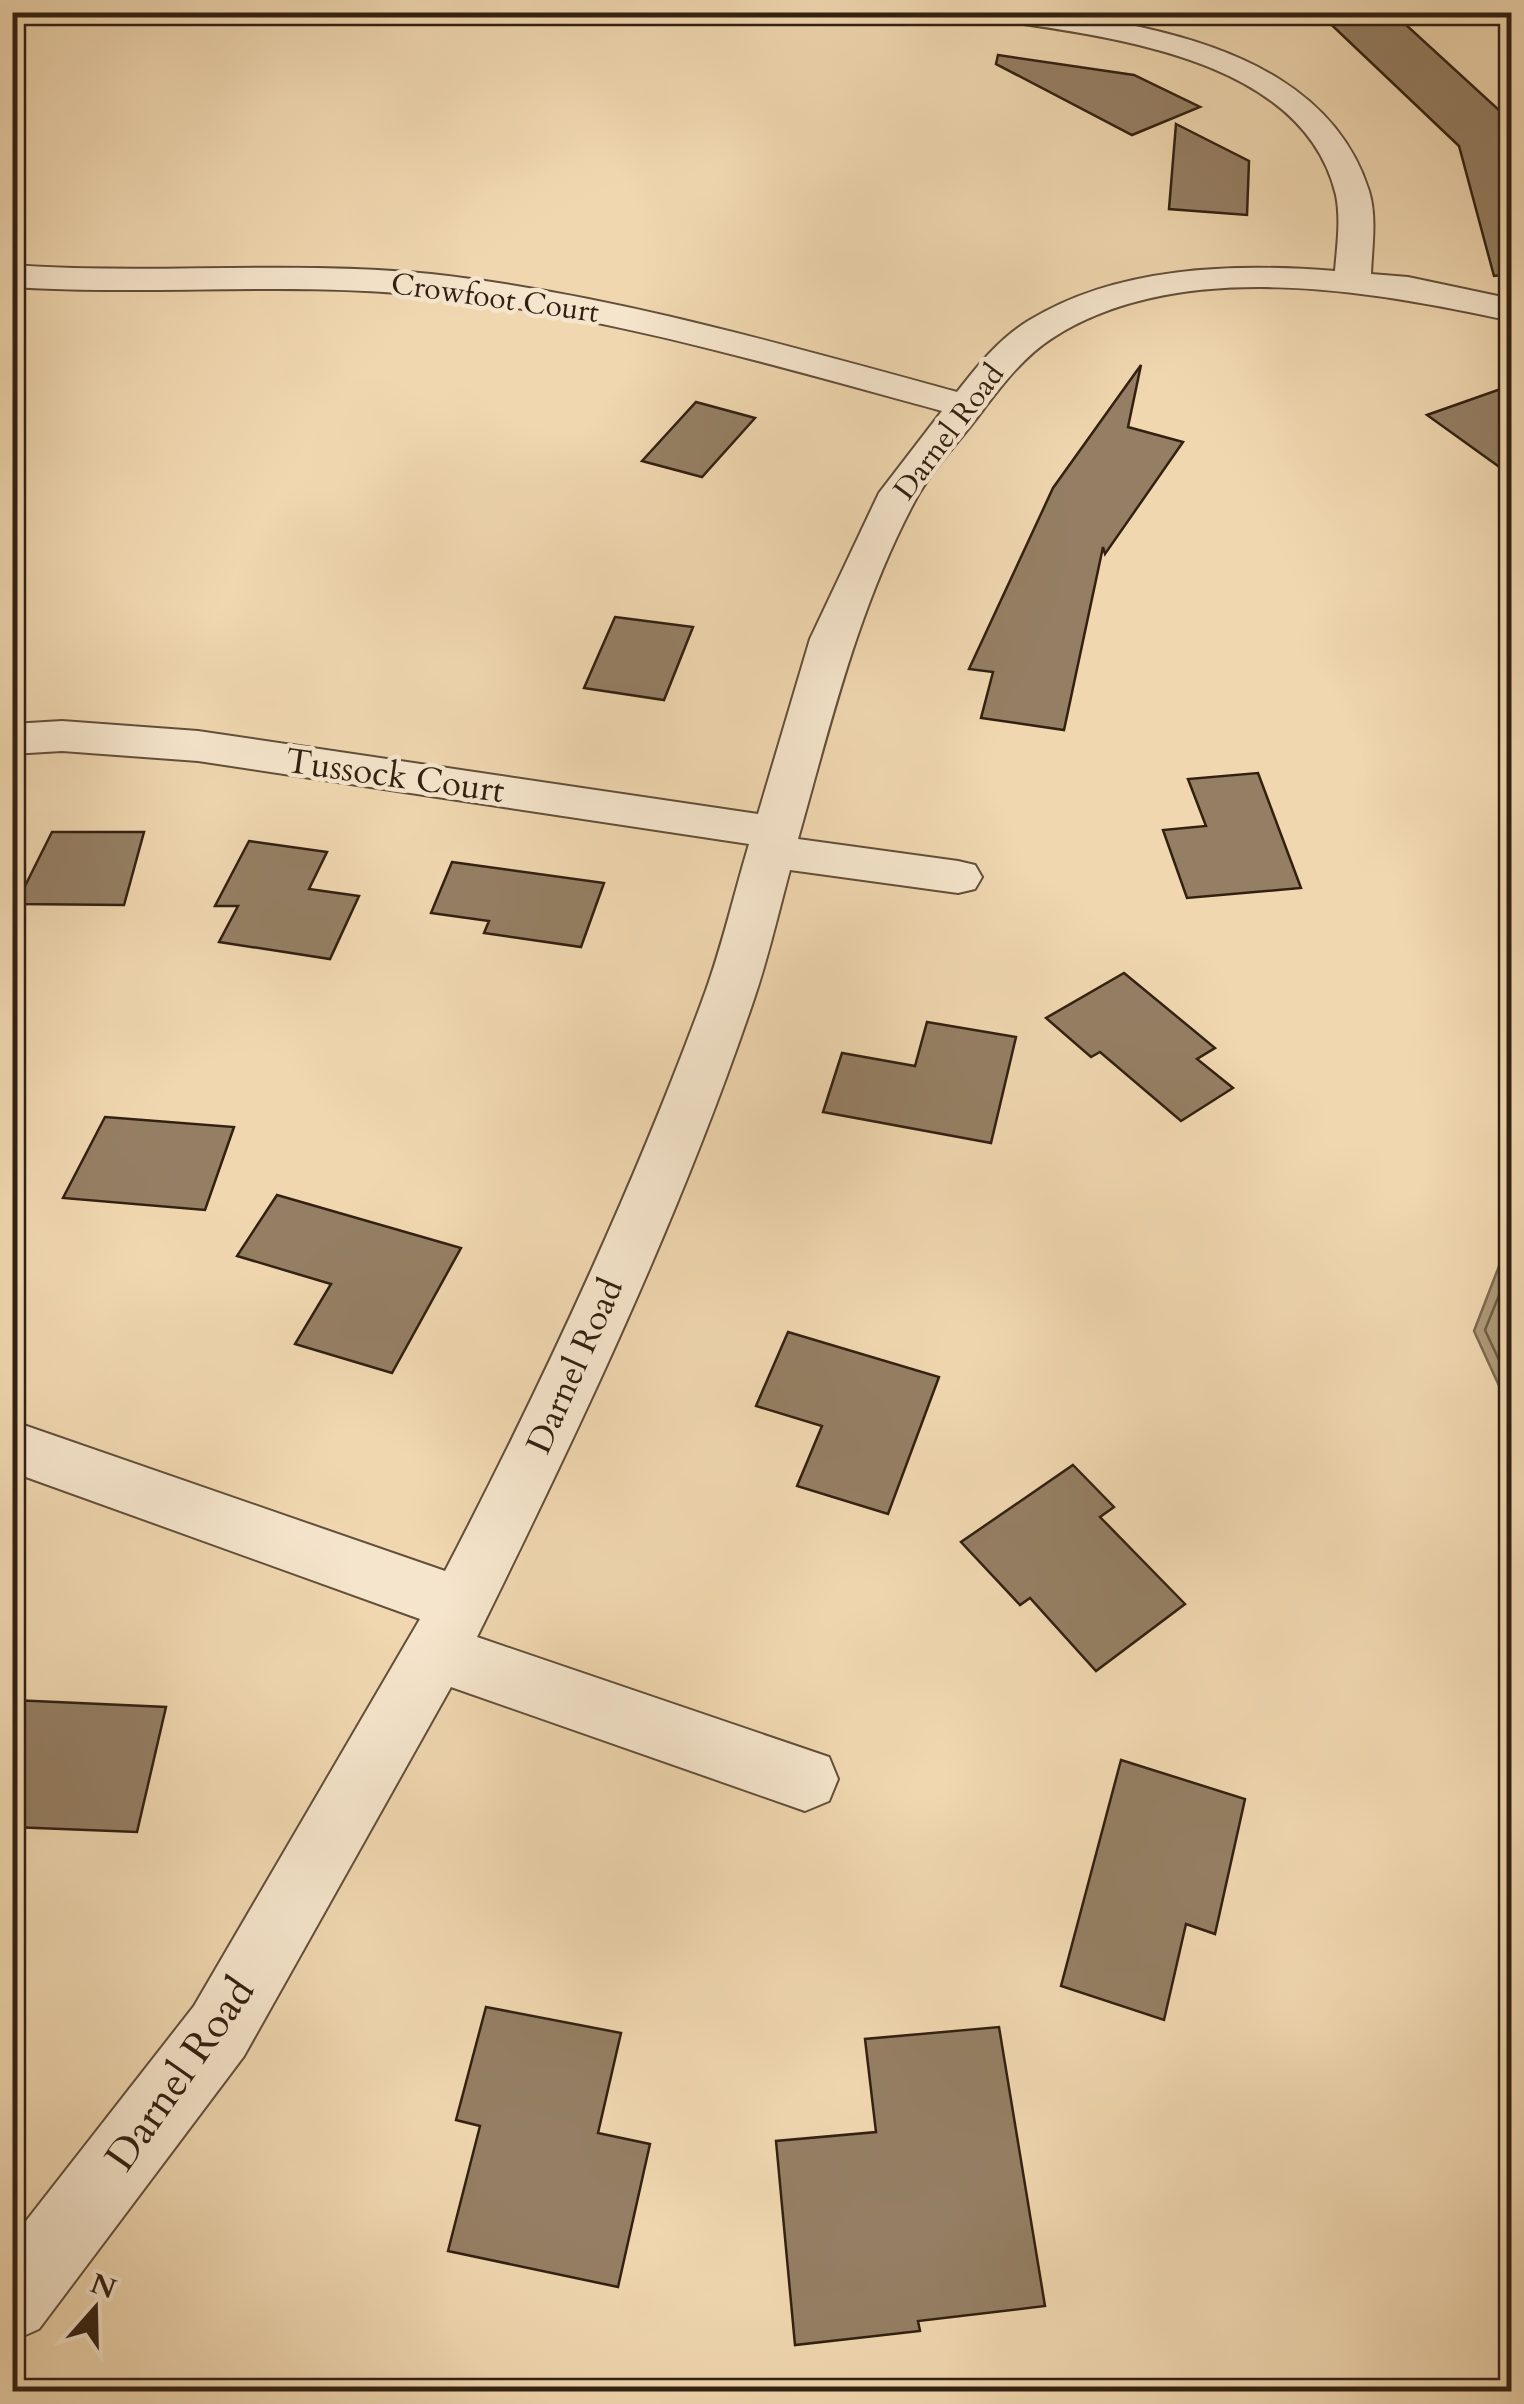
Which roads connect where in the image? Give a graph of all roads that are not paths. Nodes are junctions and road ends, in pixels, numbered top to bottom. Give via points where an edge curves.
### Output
1 (1004, 12) edge
2 (12, 276) edge
3 (1353, 283) junction
4 (1512, 310) edge
5 (966, 406) junction
6 (12, 738) edge
7 (774, 841) junction
8 (958, 876) dead end
9 (12, 1446) edge
10 (449, 1629) junction
11 (805, 1779) dead end
12 (12, 2302) edge

1 - 3 street via 1153,38 1218,60 1315,118 1353,194
2 - 5 street, Crowfoot Court via 98,282 318,279 550,300
3 - 4 street, Darnel Road
3 - 5 street, Darnel Road via 1228,278 1157,286 1095,304 1042,329 1001,362
5 - 7 street, Darnel Road via 898,493 864,563 832,639
6 - 7 street, Tussock Court via 198,746
7 - 8 street
7 - 10 street, Darnel Road via 728,1001 640,1222
9 - 10 street
10 - 11 street
10 - 12 street, Darnel Road via 219,2031

